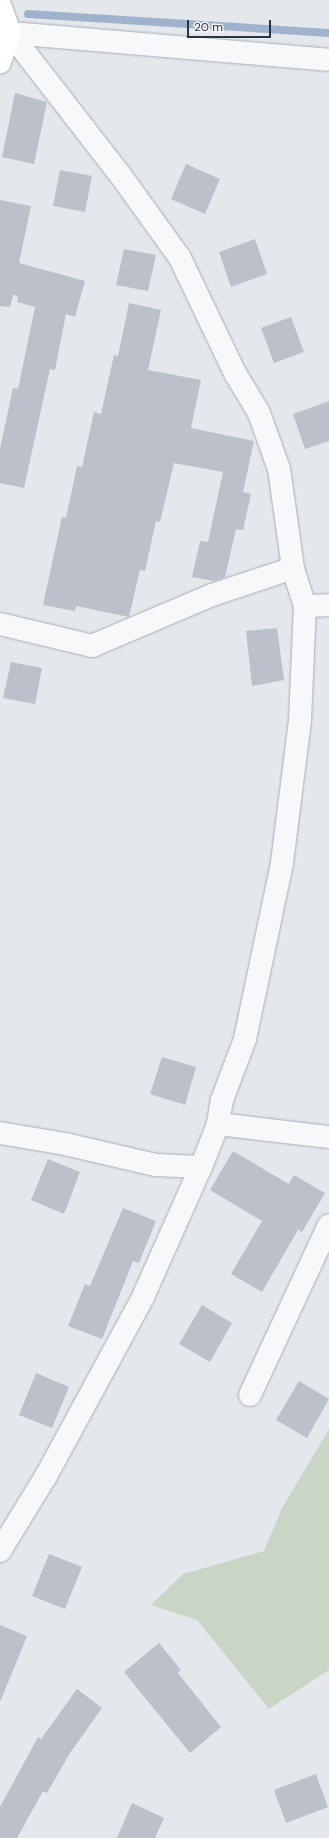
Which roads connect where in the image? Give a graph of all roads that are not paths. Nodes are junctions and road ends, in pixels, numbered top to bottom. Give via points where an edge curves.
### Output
1 (0, 5) edge
2 (10, 33) junction
3 (329, 60) edge
4 (0, 62) edge
5 (293, 568) junction
6 (329, 605) edge
7 (305, 606) junction
8 (0, 624) edge
9 (218, 1124) junction
10 (0, 1133) edge
11 (329, 1137) edge
12 (202, 1167) junction
13 (329, 1225) edge
14 (250, 1395) dead end
15 (0, 1551) edge

1 - 2 street
2 - 3 street
2 - 4 street
2 - 5 street via 121,176 180,258 235,373 261,420 279,470
5 - 7 street
5 - 8 street via 212,595 92,646
6 - 7 street
7 - 9 street via 300,720 282,863 245,1039 222,1100
9 - 11 street
9 - 12 street
10 - 12 street via 65,1144 156,1165
12 - 15 street via 143,1297 46,1476
13 - 14 street

